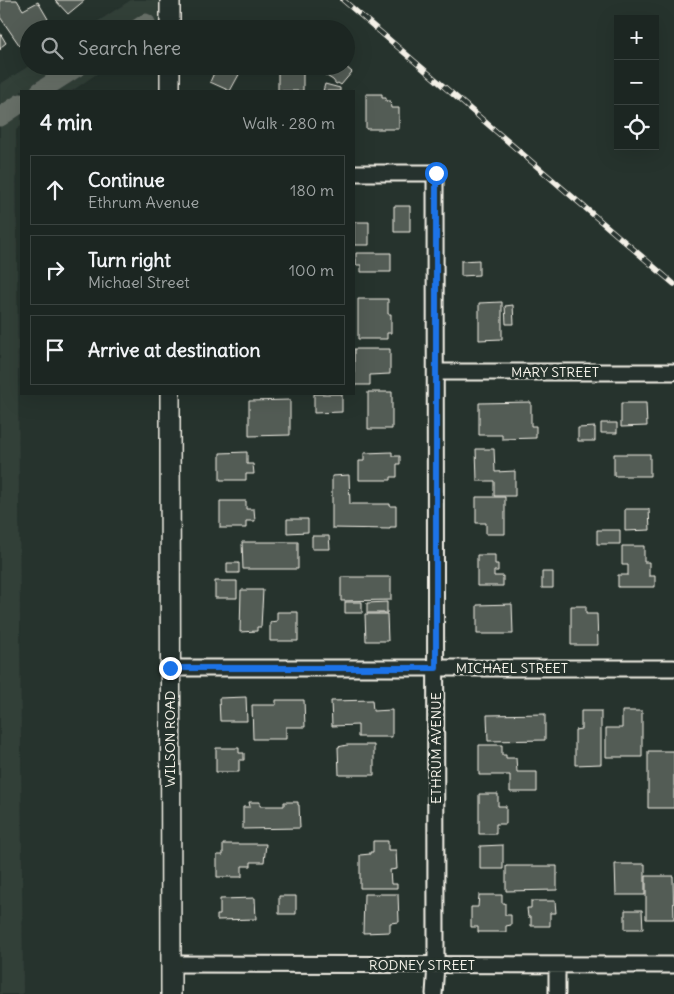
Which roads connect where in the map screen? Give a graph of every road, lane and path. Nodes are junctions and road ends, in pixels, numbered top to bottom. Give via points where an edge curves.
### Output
1 (170, 0) edge
2 (170, 20) edge
3 (170, 75) edge
4 (170, 90) edge
5 (355, 173) edge
6 (436, 372) junction
7 (674, 372) edge
8 (170, 395) edge
9 (170, 668) junction
10 (436, 668) junction
11 (674, 668) edge
12 (171, 964) junction
13 (436, 965) junction
14 (557, 965) junction
15 (674, 965) edge
16 (171, 994) edge
17 (434, 994) edge
18 (557, 994) edge

1 - 2 street
3 - 4 street
5 - 6 street, ETHRUM AVENUE via 436,173
6 - 7 street, MARY STREET
6 - 10 street, ETHRUM AVENUE
8 - 9 street, WILSON ROAD
9 - 10 street, MICHAEL STREET
9 - 12 street, WILSON ROAD
10 - 11 street, MICHAEL STREET
10 - 13 street, ETHRUM AVENUE
12 - 13 street, RODNEY STREET
12 - 16 street, WILSON ROAD
13 - 14 street, RODNEY STREET
13 - 17 street, ETHRUM AVENUE
14 - 15 street, RODNEY STREET
14 - 18 street

